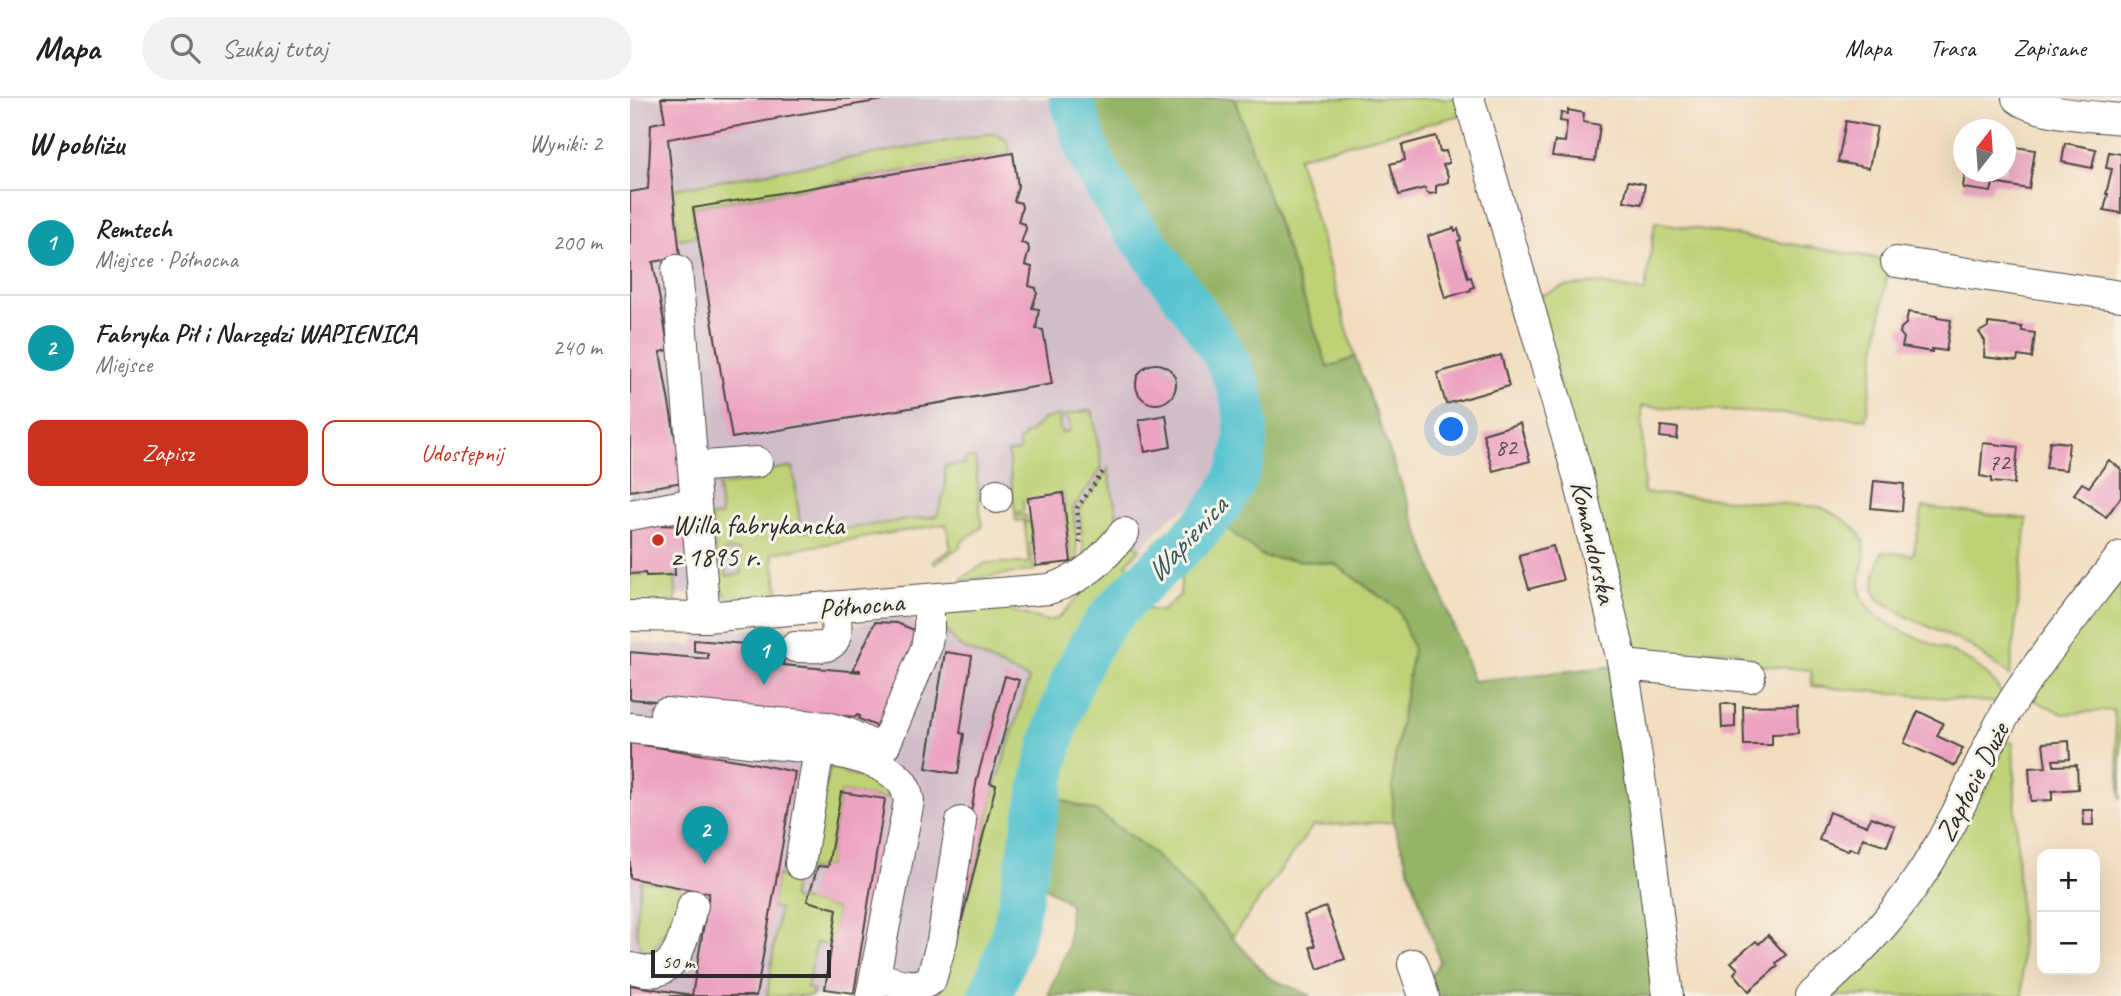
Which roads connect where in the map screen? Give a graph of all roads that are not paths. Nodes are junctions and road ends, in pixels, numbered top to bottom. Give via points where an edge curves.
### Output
1 (1469, 98) edge
2 (2017, 98) edge
3 (2121, 119) edge
4 (1896, 262) dead end
5 (677, 270) dead end
6 (2121, 296) edge
7 (757, 461) dead end
8 (693, 467) junction
9 (695, 503) junction
10 (630, 515) edge
11 (1124, 533) dead end
12 (2121, 556) edge
13 (929, 600) junction
14 (835, 607) junction
15 (630, 616) edge
16 (705, 617) junction
17 (795, 647) dead end
18 (1623, 665) junction
19 (1750, 677) dead end
20 (630, 709) edge
21 (630, 728) edge
22 (819, 750) junction
23 (961, 822) dead end
24 (800, 864) dead end
25 (693, 905) dead end
26 (1413, 964) dead end
27 (630, 968) edge
28 (873, 986) edge
29 (1424, 996) edge
30 (1668, 996) edge
31 (1811, 996) edge

1 - 18 street, Komandorska via 1578,476
2 - 3 street via 2029,106
4 - 6 street
5 - 8 street
7 - 8 street
8 - 9 street
9 - 10 street
9 - 16 street
11 - 13 street, Północna via 1070,583
12 - 31 street, Zapłocie Duże via 2018,693 1911,892 1883,927
13 - 14 street, Północna
13 - 20 street via 926,648 882,748 827,727
14 - 16 street, Północna
14 - 17 street via 836,634 829,646
15 - 16 street, Północna
18 - 19 street
18 - 30 street, Komandorska
21 - 22 street
22 - 24 street
22 - 28 street via 876,764 896,776 909,801
23 - 28 street via 931,981 913,987
25 - 27 street via 668,966 656,971
26 - 29 street

